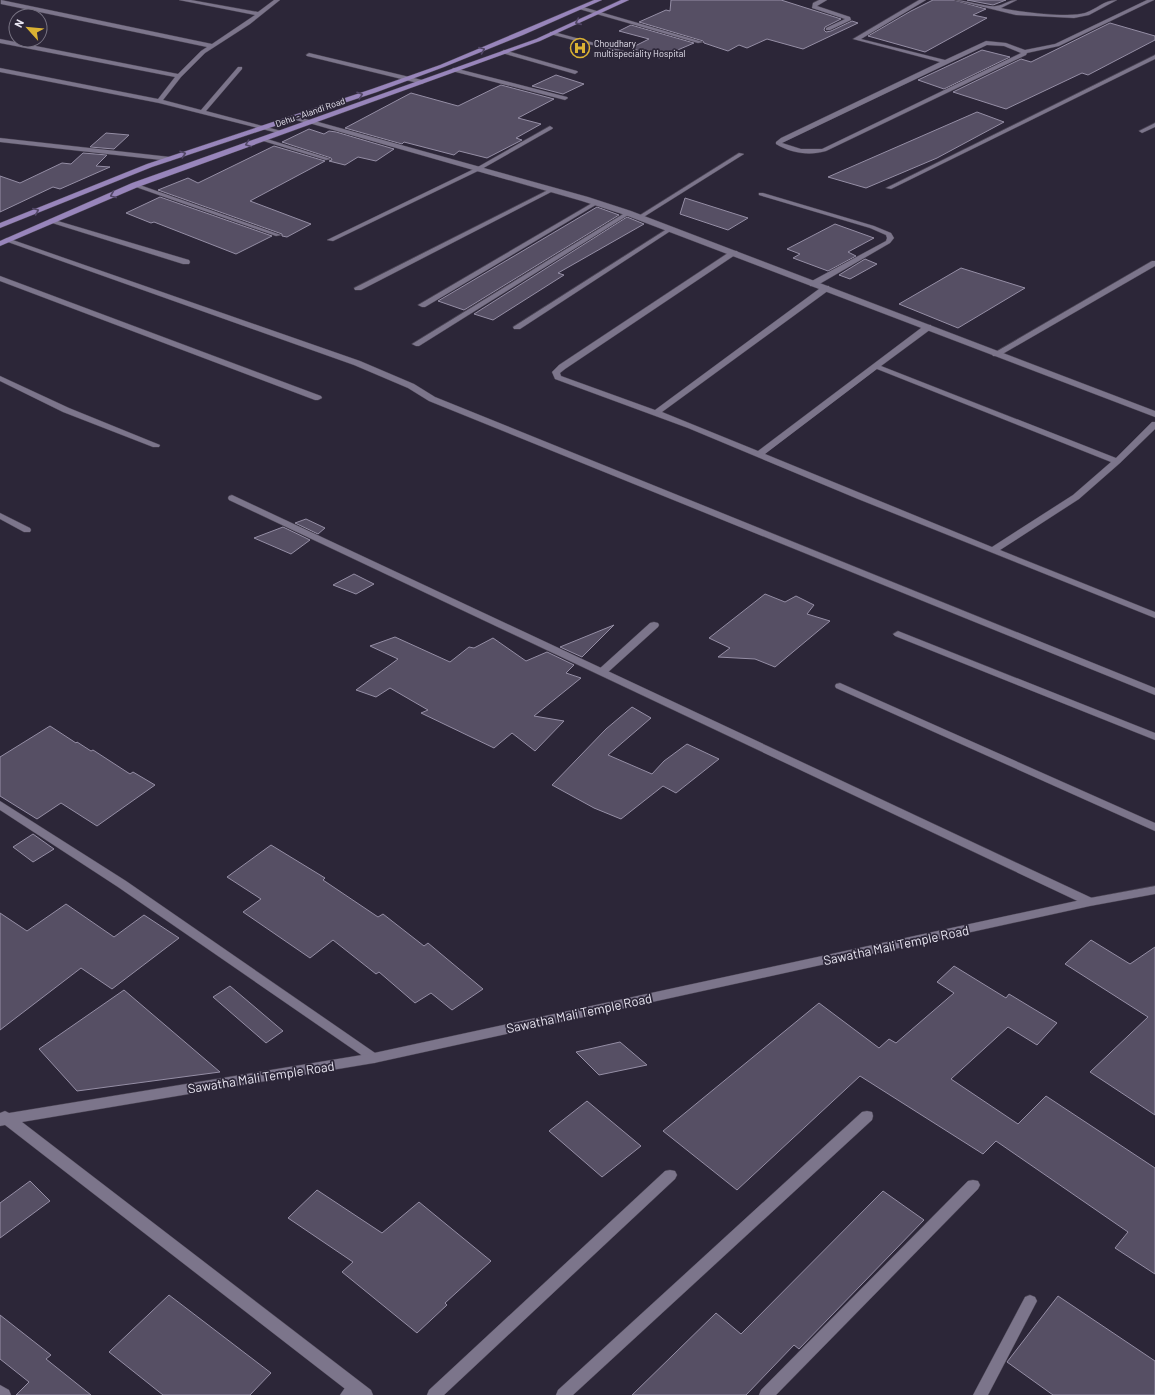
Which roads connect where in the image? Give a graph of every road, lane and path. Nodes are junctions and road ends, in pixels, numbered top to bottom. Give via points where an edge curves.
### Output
1 (182, 0) edge
2 (277, 0) edge
3 (599, 0) edge
4 (626, 0) edge
5 (824, 0) edge
6 (923, 0) edge
7 (958, 0) edge
8 (1014, 0) edge
9 (1114, 0) edge
10 (1151, 0) edge
11 (1, 2) edge
12 (581, 8) junction
13 (995, 9) junction
14 (598, 13) junction
15 (260, 14) junction
16 (828, 29) dead end
17 (552, 33) junction
18 (0, 41) edge
19 (700, 42) dead end
20 (213, 46) junction
21 (621, 51) dead end
22 (504, 52) junction
23 (1024, 52) junction
24 (309, 55) dead end
25 (1155, 57) edge
26 (946, 62) junction
27 (240, 68) dead end
28 (0, 70) edge
29 (454, 70) junction
30 (575, 72) dead end
31 (179, 76) junction
32 (408, 78) junction
33 (422, 82) junction
34 (565, 98) dead end
35 (159, 101) junction
36 (202, 112) junction
37 (294, 118) junction
38 (311, 122) junction
39 (1155, 125) edge
40 (266, 127) junction
41 (550, 128) dead end
42 (1142, 131) dead end
43 (282, 132) junction
44 (262, 139) junction
45 (0, 140) edge
46 (741, 154) dead end
47 (170, 159) junction
48 (328, 159) dead end
49 (478, 169) junction
50 (135, 185) junction
51 (889, 188) dead end
52 (552, 190) junction
53 (761, 194) dead end
54 (596, 203) junction
55 (628, 213) junction
56 (640, 217) junction
57 (51, 221) junction
58 (0, 226) edge
59 (670, 229) junction
60 (278, 235) dead end
61 (8, 240) junction
62 (330, 240) dead end
63 (0, 244) edge
64 (734, 253) junction
65 (186, 262) dead end
66 (1155, 263) edge
67 (0, 278) edge
68 (814, 284) junction
69 (358, 288) dead end
70 (826, 288) junction
71 (422, 305) dead end
72 (517, 327) dead end
73 (928, 327) junction
74 (416, 344) dead end
75 (996, 354) junction
76 (875, 366) junction
77 (0, 378) edge
78 (318, 398) dead end
79 (656, 413) junction
80 (1155, 414) edge
81 (1155, 424) edge
82 (156, 445) dead end
83 (759, 454) junction
84 (1117, 462) junction
85 (232, 498) dead end
86 (0, 516) edge
87 (27, 530) dead end
88 (993, 550) junction
89 (1155, 615) edge
90 (654, 625) dead end
91 (898, 634) dead end
92 (602, 672) junction
93 (840, 686) dead end
94 (1155, 692) edge
95 (1155, 737) edge
96 (0, 805) edge
97 (1155, 827) edge
98 (1155, 890) edge
99 (1090, 902) junction
100 (374, 1058) junction
101 (867, 1116) dead end
102 (3, 1118) edge
103 (670, 1175) dead end
104 (972, 1185) dead end
105 (1030, 1301) dead end
106 (0, 1392) edge
107 (355, 1392) edge
108 (4, 1395) edge
109 (434, 1395) edge
110 (563, 1395) edge
111 (766, 1395) edge
112 (980, 1395) edge

1 - 15 lane
2 - 15 lane
3 - 12 main road, Dehu - Alandi Road
4 - 14 main road, Dehu - Alandi Road
5 - 16 lane via 814,7 848,18
6 - 26 lane via 856,39
7 - 13 lane
8 - 13 lane
9 - 13 lane via 1080,15 1034,14
10 - 23 lane via 1048,48
11 - 20 lane
12 - 14 lane
32 -> 12 main road, Dehu - Alandi Road
14 -> 17 main road, Dehu - Alandi Road
14 - 19 lane
15 - 20 lane
17 - 21 lane
17 - 22 main road, Dehu - Alandi Road
18 - 31 lane
20 - 31 lane via 203,52
22 - 29 main road, Dehu - Alandi Road
22 - 30 lane
23 - 26 lane via 999,43 990,43
23 - 26 lane via 1020,57 824,150 805,152 778,143
24 - 32 lane
25 - 51 lane
27 - 36 lane
28 - 35 lane
29 - 33 main road, Dehu - Alandi Road
29 - 34 lane
31 - 35 lane
32 - 33 lane
37 -> 32 main road, Dehu - Alandi Road
33 - 38 main road, Dehu - Alandi Road
35 - 36 lane
36 - 40 lane
37 - 38 lane
37 - 40 main road, Dehu - Alandi Road
38 - 43 main road, Dehu - Alandi Road
38 - 49 street
39 - 42 lane
40 - 43 lane
47 -> 40 main road, Dehu - Alandi Road
41 - 49 lane
43 - 44 main road, Dehu - Alandi Road
44 - 48 lane
44 -> 50 main road, Dehu - Alandi Road
45 - 47 lane
46 - 56 lane
58 -> 47 main road, Dehu - Alandi Road
49 - 52 street
49 - 62 lane
50 -> 57 main road, Dehu - Alandi Road
50 - 60 lane
52 - 54 street
52 - 69 lane
53 - 68 lane via 889,234 891,238 888,242
54 - 55 street
54 - 71 lane
55 - 56 street
55 - 74 lane
56 - 59 street
57 - 61 main road, Dehu - Alandi Road
57 - 65 lane
59 - 64 street
59 - 72 lane
61 - 63 main road, Dehu - Alandi Road
61 - 94 lane via 357,363 411,386 432,400
64 - 68 street
64 - 79 lane via 556,372 558,377 568,382
66 - 75 lane
67 - 78 lane
68 - 70 street
70 - 73 street
70 - 79 lane
73 - 75 street
73 - 76 lane
75 - 80 street
76 - 83 lane
76 - 84 lane
77 - 82 lane via 66,410
79 - 83 lane
81 - 84 lane
83 - 88 lane
84 - 88 lane via 1076,497
85 - 92 lane
86 - 87 lane
88 - 89 lane
90 - 92 street
91 - 95 lane
92 - 99 lane
93 - 97 lane
96 - 100 lane via 122,884
98 - 99 street, Sawatha Mali Temple Road
99 - 100 street, Sawatha Mali Temple Road
100 - 102 street, Sawatha Mali Temple Road
101 - 110 lane
102 - 107 street
103 - 109 lane
104 - 111 lane
105 - 112 lane
106 - 108 lane

